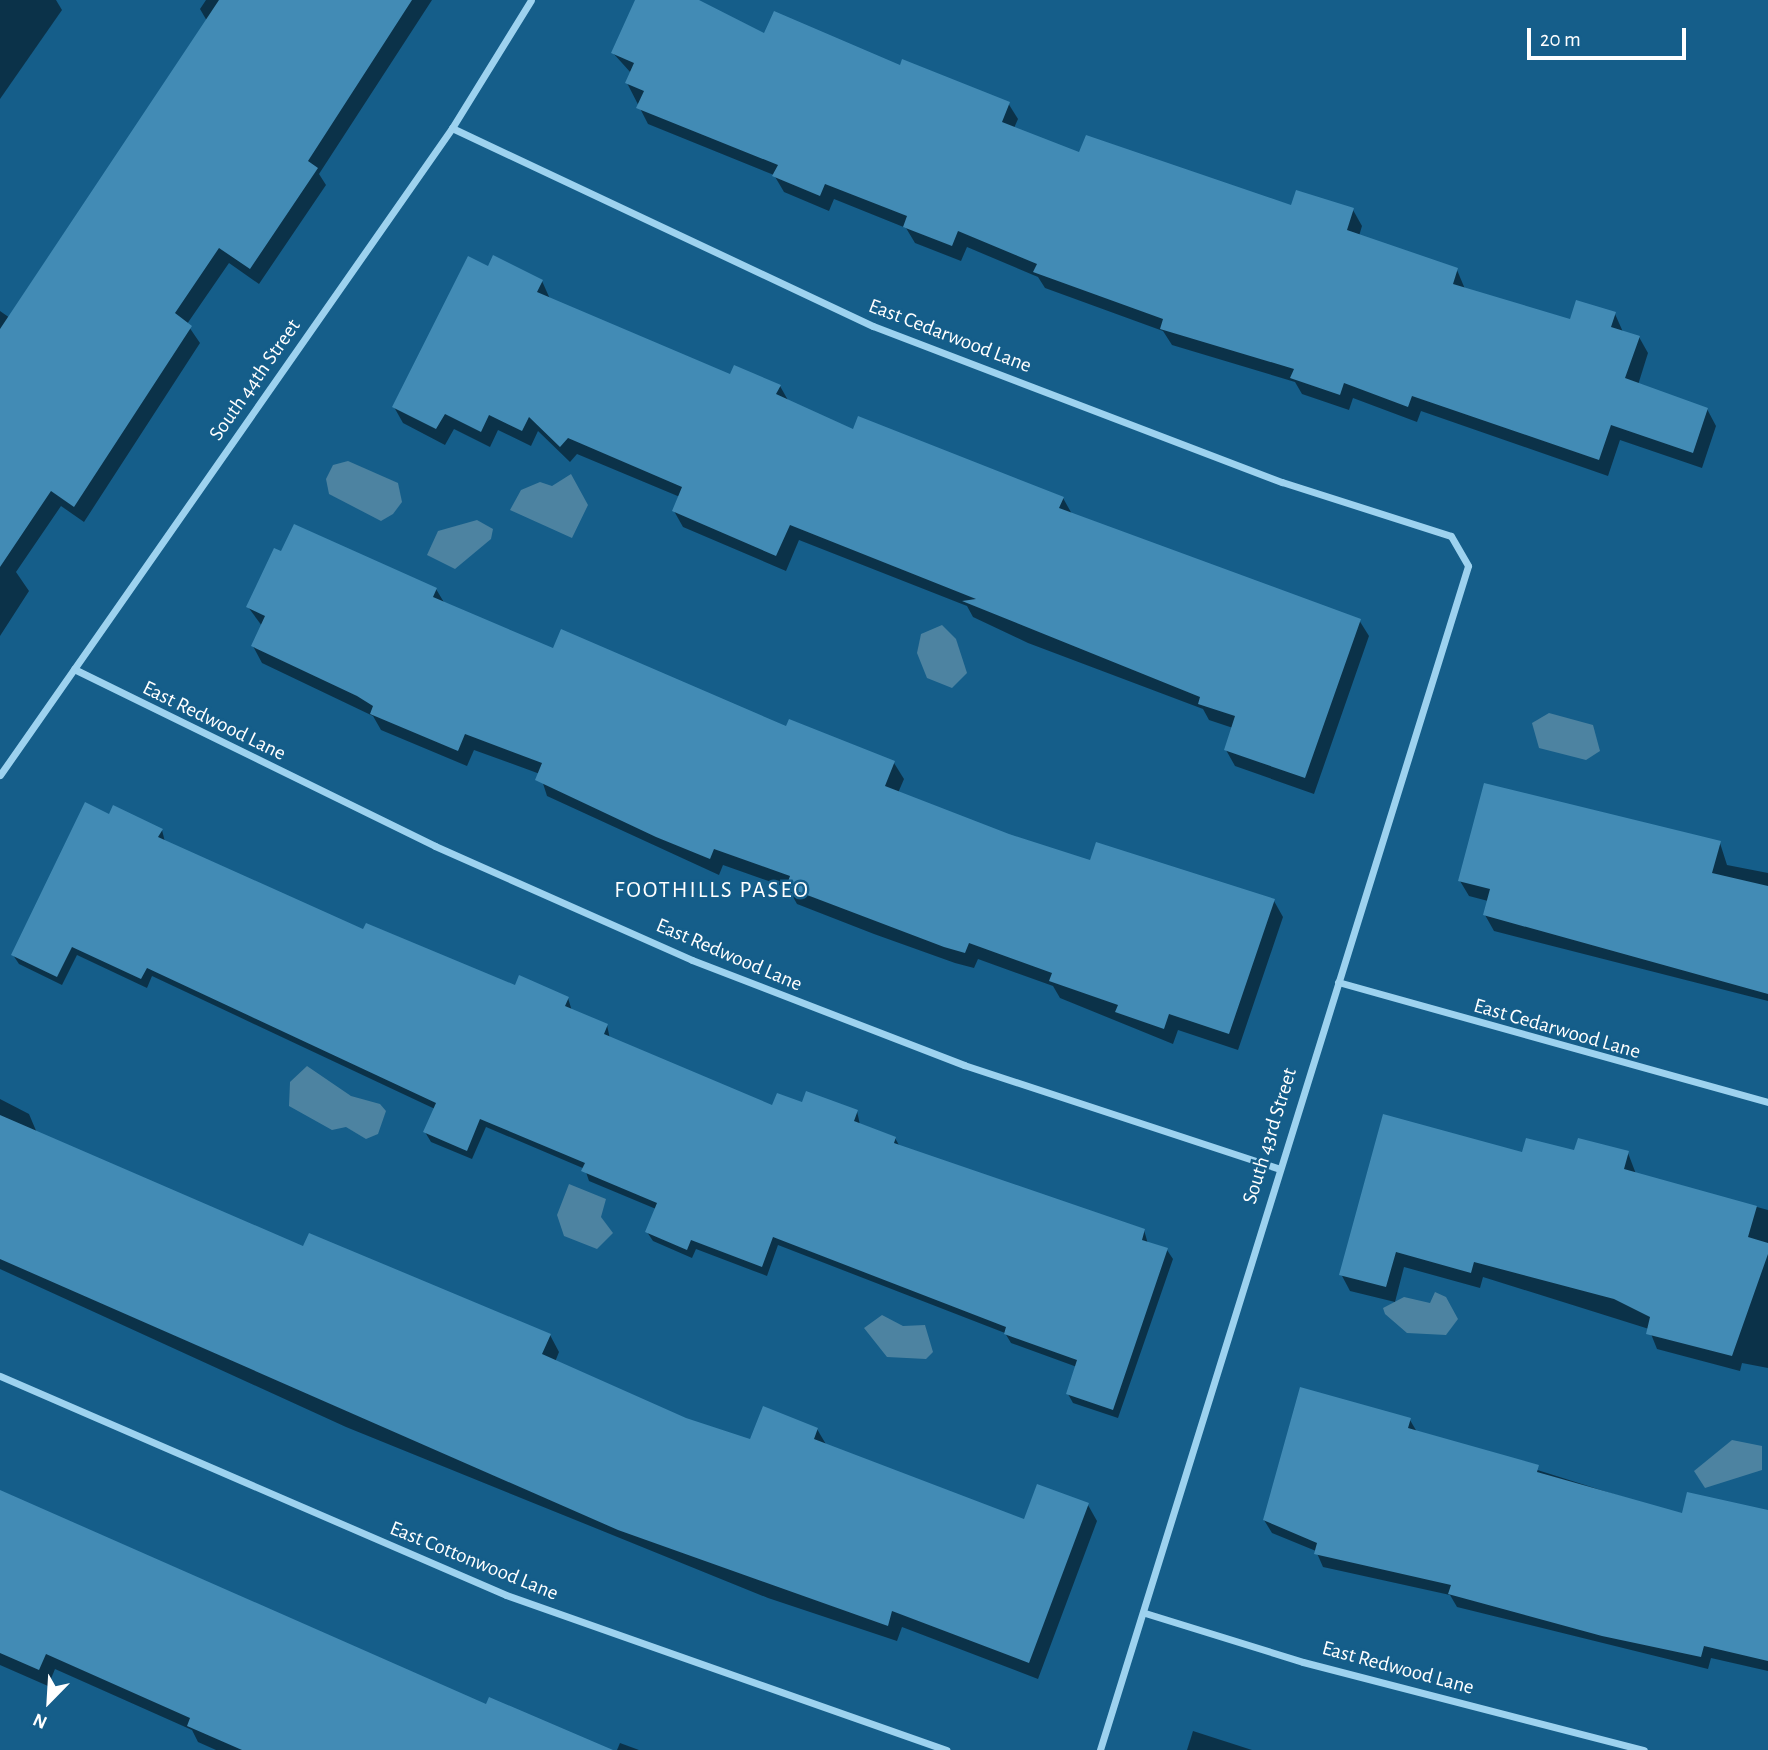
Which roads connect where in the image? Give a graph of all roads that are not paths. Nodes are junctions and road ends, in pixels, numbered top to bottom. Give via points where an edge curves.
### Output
1 (531, 0) edge
2 (452, 128) junction
3 (1451, 536) joint
4 (74, 670) junction
5 (0, 775) edge
6 (1338, 982) junction
7 (1768, 1102) edge
8 (1278, 1168) junction
9 (0, 1376) edge
10 (1145, 1613) junction
11 (946, 1750) edge
12 (1100, 1750) edge
13 (1644, 1750) edge

1 - 2 street, South 44th Street
2 - 3 street, East Cedarwood Lane via 873,326 1282,482
2 - 4 street, South 44th Street
3 - 6 street, South 43rd Street via 1468,566
4 - 5 street, South 44th Street
4 - 8 street, East Redwood Lane via 435,846 692,960 964,1065
6 - 7 street, East Cedarwood Lane
6 - 8 street, South 43rd Street
8 - 10 street, South 43rd Street
9 - 11 street, East Cottonwood Lane via 506,1595
10 - 12 street, South 43rd Street
10 - 13 street, East Redwood Lane via 1303,1662

